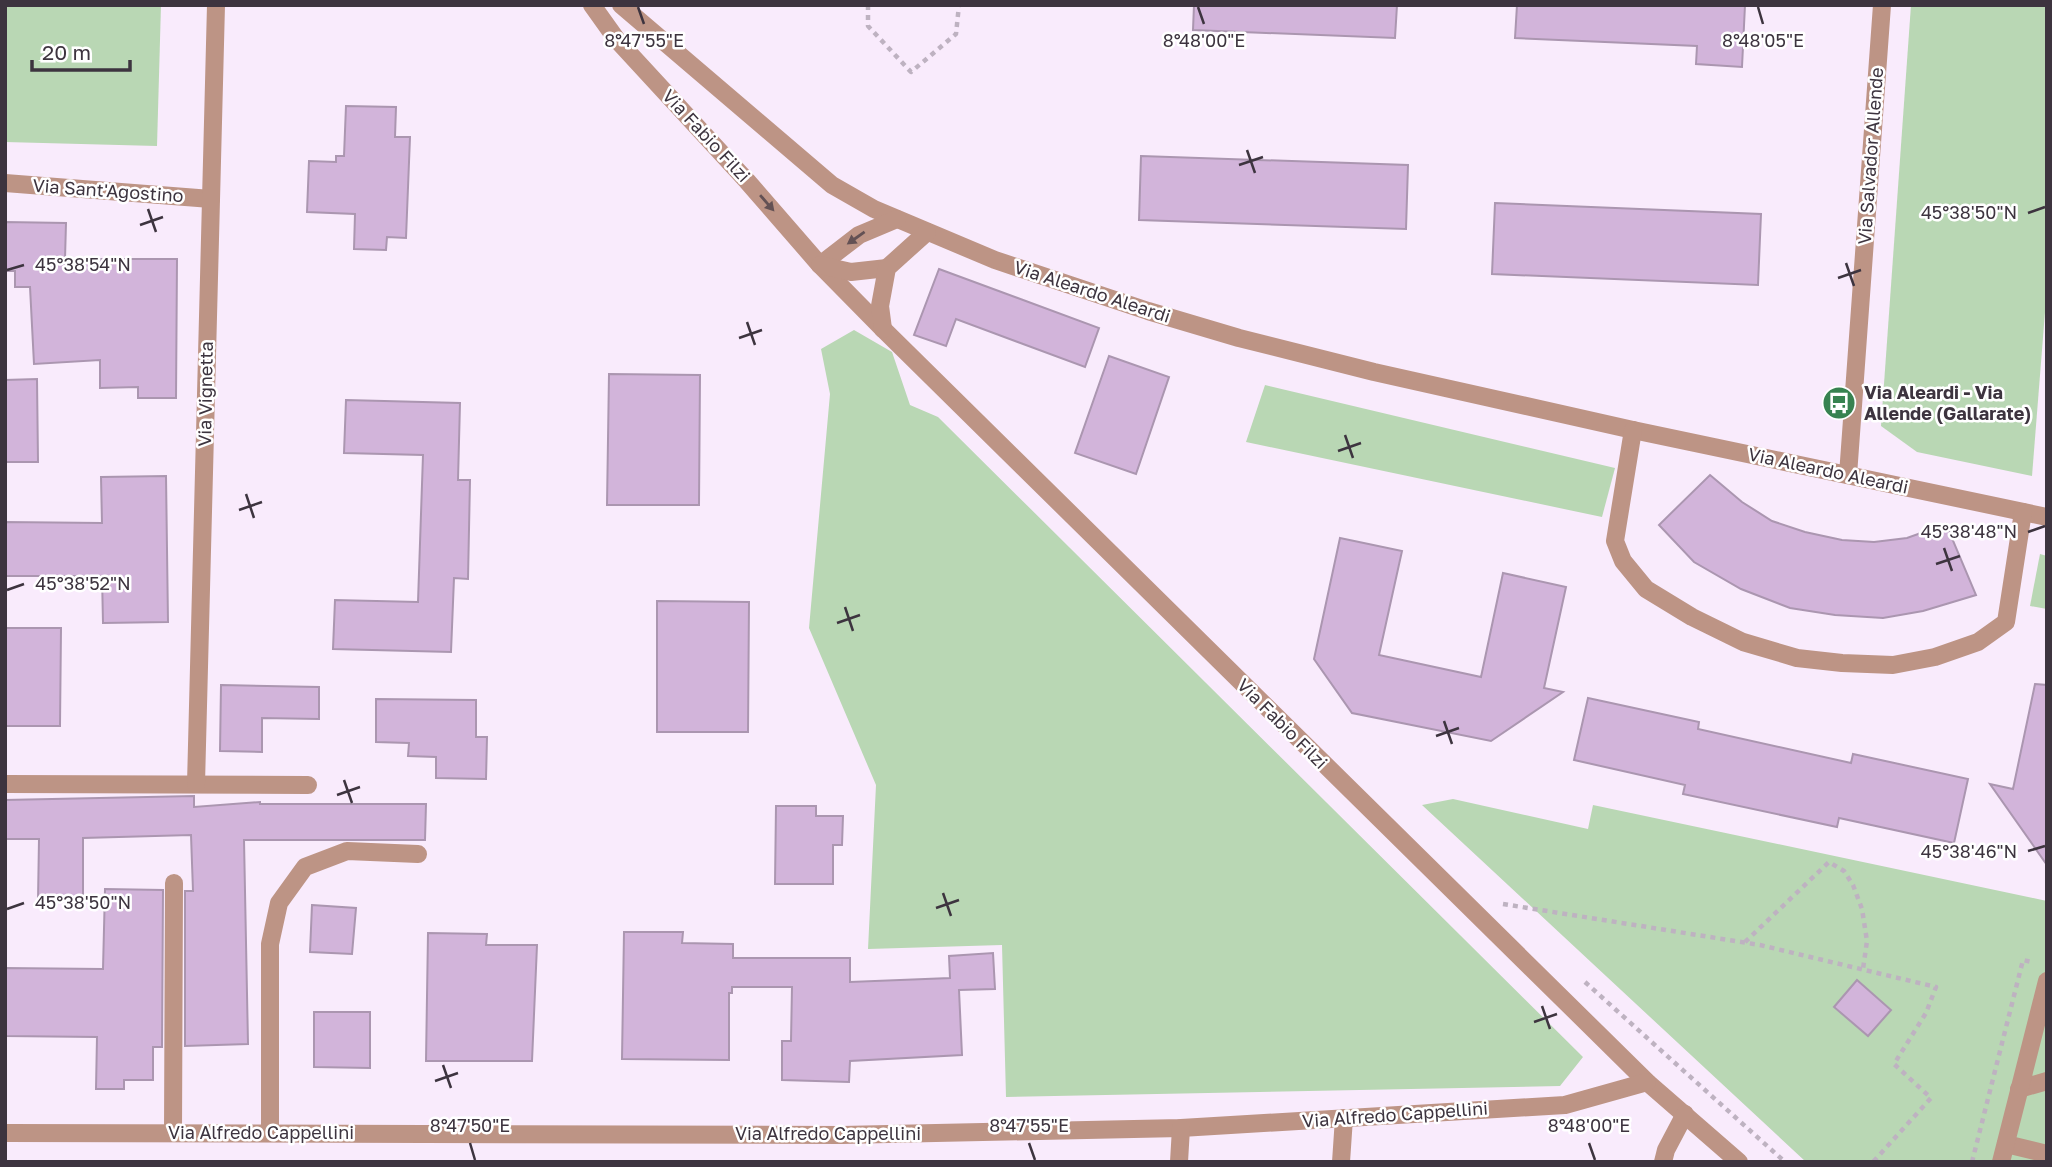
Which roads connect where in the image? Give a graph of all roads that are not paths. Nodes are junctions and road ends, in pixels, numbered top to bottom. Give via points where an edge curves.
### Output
1 (216, 5) edge
2 (592, 5) edge
3 (621, 5) edge
4 (1882, 5) edge
5 (5, 183) edge
6 (211, 199) junction
7 (897, 219) junction
8 (927, 232) junction
9 (820, 265) junction
10 (887, 268) junction
11 (883, 329) junction
12 (1633, 430) junction
13 (1848, 475) junction
14 (2023, 512) junction
15 (2047, 517) edge
16 (196, 784) junction
17 (5, 785) edge
18 (308, 785) dead end
19 (418, 855) dead end
20 (174, 883) dead end
21 (2047, 981) edge
22 (2047, 1080) edge
23 (1647, 1082) junction
24 (2020, 1089) junction
25 (1685, 1114) junction
26 (1344, 1118) junction
27 (1181, 1128) junction
28 (5, 1133) edge
29 (173, 1133) junction
30 (270, 1133) junction
31 (2006, 1144) junction
32 (2047, 1154) edge
33 (1179, 1162) edge
34 (1341, 1162) edge
35 (1663, 1162) edge
36 (1739, 1162) edge
37 (2001, 1162) edge

1 - 6 street, Via Vignetta
2 -> 9 street, Via Fabio Filzi via 617,40
3 - 7 street, Via Aleardo Aleardi via 832,185
4 - 13 street, Via Salvador Allende
5 - 6 street, Via Sant'Agostino
6 - 16 street, Via Vignetta
7 - 8 street, Via Aleardo Aleardi
7 -> 9 street via 859,235
8 - 10 street
8 - 12 street, Via Aleardo Aleardi via 1148,312 1239,338
9 - 10 street via 851,272
9 - 11 street, Via Fabio Filzi
10 - 11 street via 880,306
11 - 23 street, Via Fabio Filzi
12 - 13 street, Via Aleardo Aleardi
12 - 14 street via 1615,541 1623,561 1646,589 1692,617 1743,642 1797,658 1893,665 1978,642 2007,622
13 - 14 street, Via Aleardo Aleardi
14 - 15 street, Via Aleardo Aleardi
16 - 17 street
16 - 18 street
19 - 30 street via 347,851 305,867 279,903 270,944
20 - 29 street
21 - 24 street
22 - 24 street
23 - 25 street, Via Fabio Filzi
23 - 26 street, Via Alfredo Cappellini via 1565,1105
24 - 31 street
25 - 35 street
25 - 36 street, Via Fabio Filzi
26 - 27 street, Via Alfredo Cappellini
26 - 34 street
27 - 30 street, Via Alfredo Cappellini via 842,1135
27 - 33 street
28 - 29 street, Via Alfredo Cappellini
29 - 30 street, Via Alfredo Cappellini
31 - 32 street
31 - 37 street

